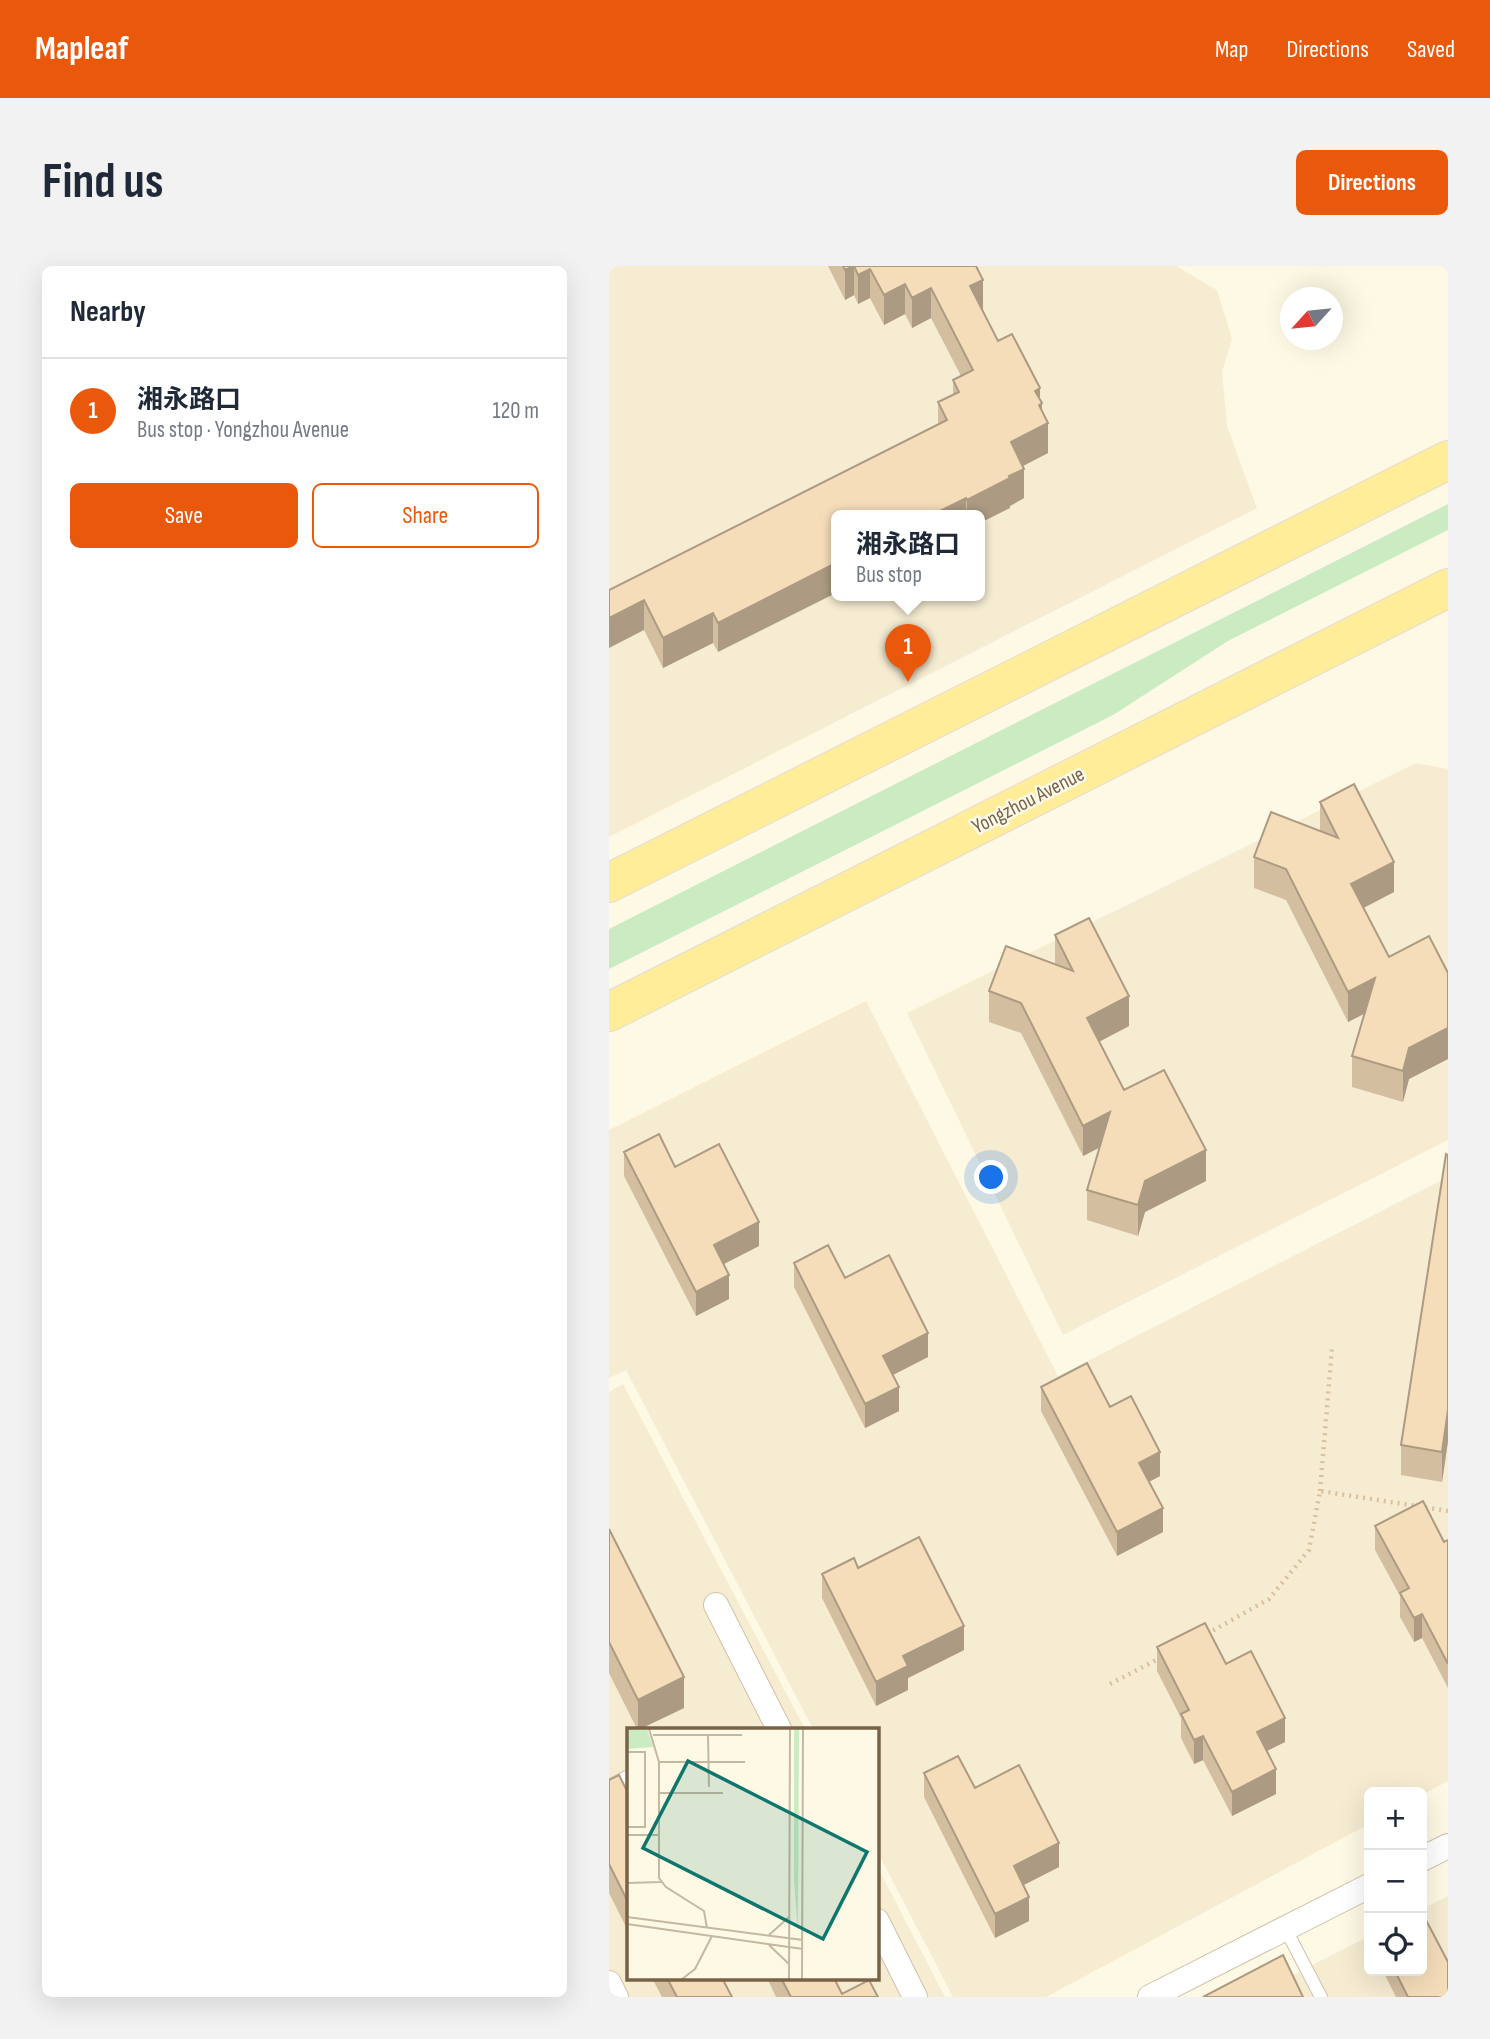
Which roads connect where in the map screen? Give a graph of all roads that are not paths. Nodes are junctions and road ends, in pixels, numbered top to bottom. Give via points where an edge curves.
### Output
1 (1448, 460) edge
2 (1448, 588) edge
3 (1410, 607) junction
4 (1448, 610) edge
5 (609, 883) edge
6 (609, 1012) edge
7 (716, 1605) dead end
8 (778, 1728) edge
9 (627, 1784) edge
10 (609, 1793) edge
11 (1448, 1846) edge
12 (1427, 1856) edge
13 (1364, 1888) edge
14 (879, 1926) edge
15 (1285, 1928) junction
16 (609, 1983) edge
17 (616, 1997) edge
18 (915, 1997) edge
19 (1150, 1997) edge
20 (1321, 1997) edge

1 - 5 main road
2 - 3 main road, Yongzhou Avenue
3 - 4 main road
3 - 6 main road, Yongzhou Avenue
7 - 8 street
9 - 10 street
11 - 12 street
13 - 15 street
14 - 18 street
15 - 19 street
15 - 20 lane
16 - 17 street

